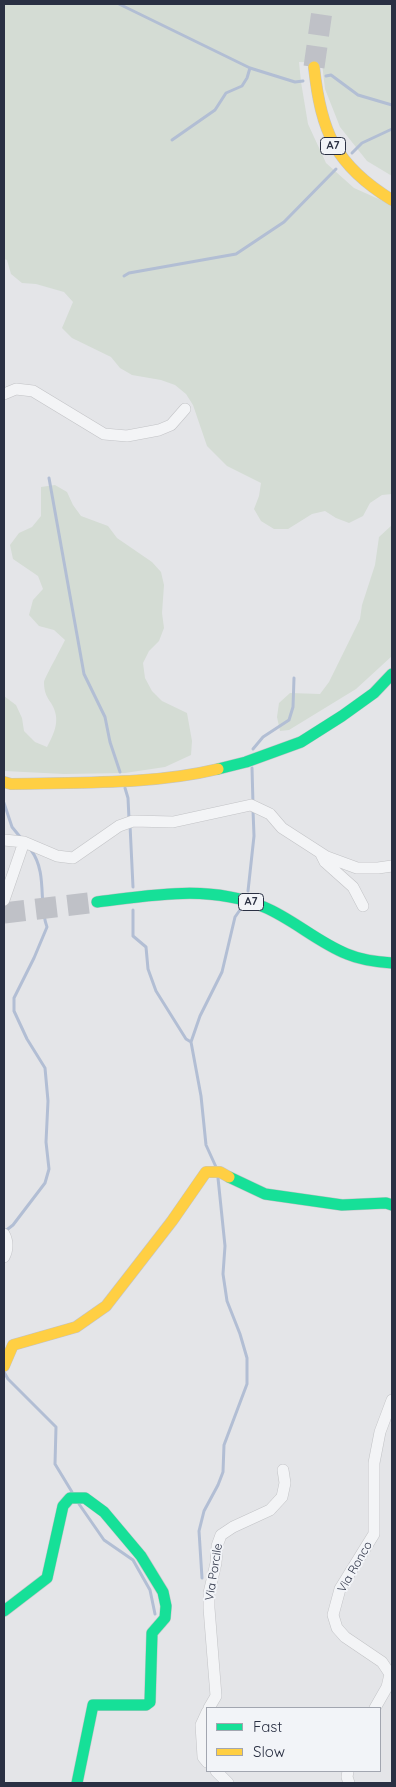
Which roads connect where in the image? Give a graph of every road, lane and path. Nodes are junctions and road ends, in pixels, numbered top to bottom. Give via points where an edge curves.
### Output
1 (314, 67) tunnel mouth
2 (392, 200) edge
3 (4, 394) edge
4 (185, 409) dead end
5 (392, 674) edge
6 (8, 783) edge
7 (4, 840) edge
8 (24, 842) junction
9 (320, 852) junction
10 (392, 866) edge
11 (4, 900) edge
12 (97, 902) tunnel mouth
13 (363, 906) dead end
14 (392, 963) edge
15 (392, 1205) edge
16 (4, 1234) edge
17 (4, 1257) edge
18 (4, 1366) edge
19 (392, 1400) edge
20 (283, 1470) dead end
21 (4, 1610) edge
22 (210, 1707) edge
23 (376, 1707) edge
24 (206, 1714) edge
25 (206, 1761) edge
26 (217, 1772) edge
27 (77, 1783) edge
28 (228, 1783) edge

1 - 2 main road, A7 via 318,104 333,146 357,176
3 - 4 street via 16,389 33,391 104,434 127,436 171,425
5 - 6 main road via 366,699 301,742 246,762 173,778
7 - 8 street
8 - 9 street via 57,856 73,858 119,826 133,821 173,822 252,805 270,814 282,828
8 - 11 street
9 - 10 street via 357,868
9 - 13 street via 325,862 353,887
12 - 14 main road, A7 via 204,893 232,896 264,907 348,954
15 - 18 main road via 386,1202 342,1204 265,1194 220,1172 206,1172 106,1306 76,1327 13,1345
16 - 17 street via 7,1239
19 - 23 street, Via Ronco via 380,1432 374,1463 374,1534 340,1589 333,1615 337,1628 345,1637 382,1662 390,1674
20 - 22 street, Via Porcile via 282,1497 270,1510 221,1535 217,1546 209,1608 216,1696
21 - 27 main road via 47,1578 63,1506 70,1498 85,1498 98,1507 125,1536 163,1591 166,1617 152,1633 150,1702 146,1705 93,1705
24 - 25 street via 201,1725
26 - 28 street

